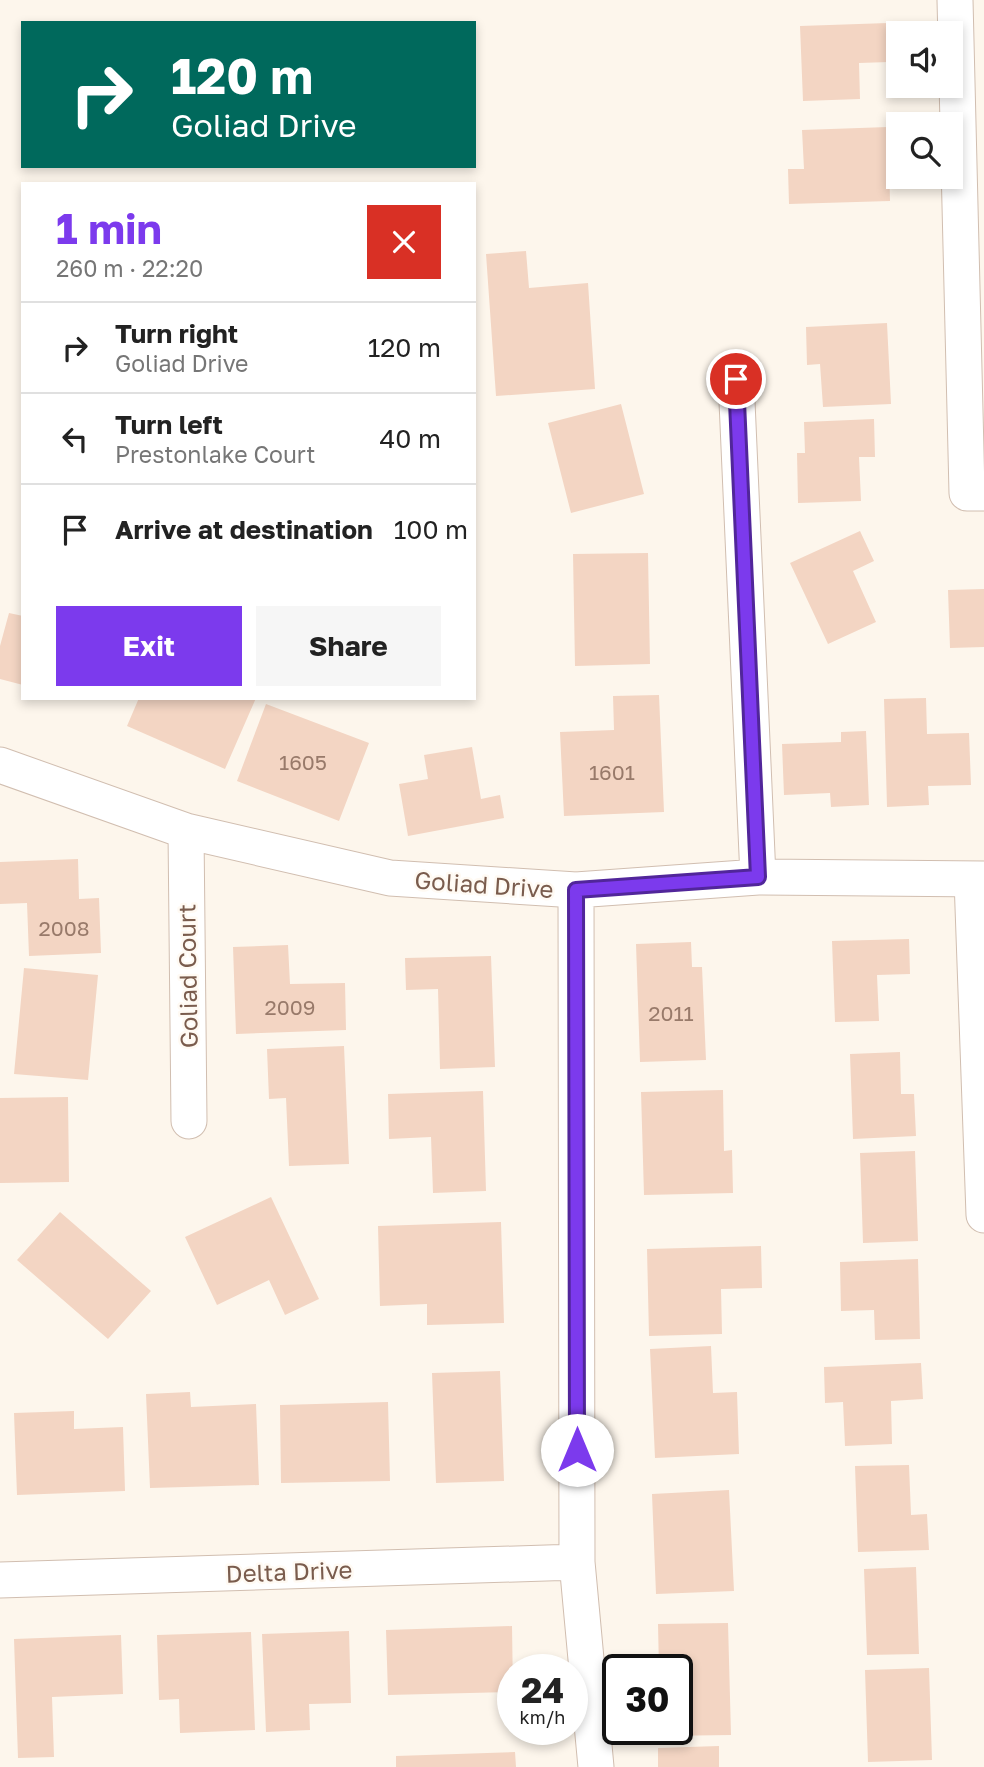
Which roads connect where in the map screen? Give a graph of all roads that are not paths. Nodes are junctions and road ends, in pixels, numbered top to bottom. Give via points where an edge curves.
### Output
1 (964, 9) edge
2 (736, 379) dead end
3 (976, 493) edge
4 (0, 765) edge
5 (186, 831) junction
6 (758, 877) junction
7 (978, 879) edge
8 (576, 890) junction
9 (189, 1121) dead end
10 (984, 1215) edge
11 (577, 1562) junction
12 (0, 1580) edge
13 (596, 1767) edge

1 - 3 street
2 - 6 street
4 - 5 street, Goliad Drive
5 - 8 street, Goliad Drive via 390,878
5 - 9 street, Goliad Court
6 - 7 street, Goliad Drive
6 - 8 street, Goliad Drive
7 - 10 street
8 - 11 street
11 - 12 street, Delta Drive
11 - 13 street

